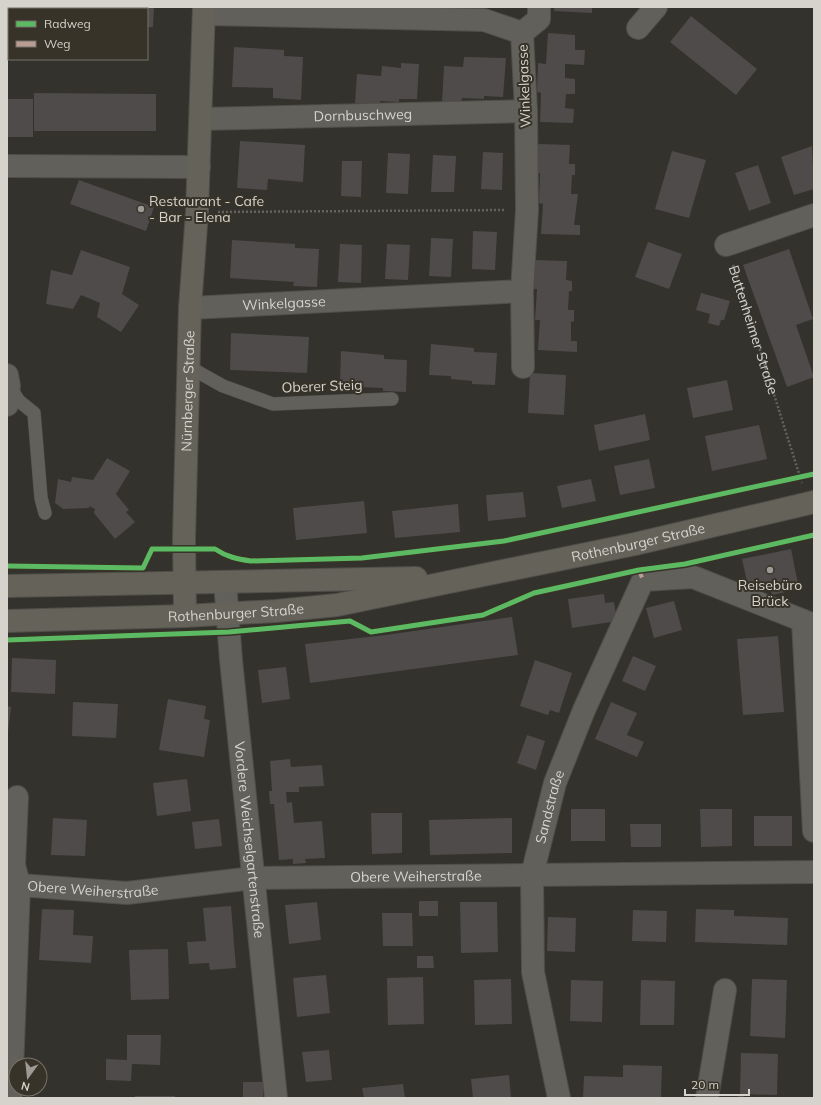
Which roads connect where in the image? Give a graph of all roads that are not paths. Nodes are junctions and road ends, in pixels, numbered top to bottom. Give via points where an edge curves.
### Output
1 (539, 7) edge
2 (656, 7) edge
3 (204, 10) edge
4 (638, 28) dead end
5 (522, 33) junction
6 (526, 111) junction
7 (201, 119) junction
8 (7, 166) edge
9 (199, 167) junction
10 (814, 215) edge
11 (726, 245) road end
12 (522, 291) junction
13 (190, 308) junction
14 (189, 367) junction
15 (523, 367) dead end
16 (8, 389) edge
17 (392, 399) dead end
18 (811, 503) edge
19 (45, 513) dead end
20 (462, 578) junction
21 (184, 582) junction
22 (226, 582) junction
23 (7, 586) edge
24 (228, 614) junction
25 (185, 616) junction
26 (7, 621) edge
27 (809, 623) edge
28 (17, 797) dead end
29 (814, 832) edge
30 (814, 872) edge
31 (532, 876) junction
32 (253, 878) junction
33 (19, 885) junction
34 (725, 990) dead end
35 (11, 1098) edge
36 (276, 1098) edge
37 (559, 1098) edge
38 (707, 1098) edge

1 - 5 street via 538,19
2 - 4 street
3 - 5 street, Winkelgasse via 484,20
3 - 7 main road, Nürnberger Straße
5 - 6 street, Winkelgasse
6 - 7 street, Dornbuschweg
6 - 12 street, Winkelgasse via 527,210
7 - 9 main road, Nürnberger Straße
8 - 9 street
9 - 13 main road, Nürnberger Straße
10 - 11 street
12 - 13 street, Winkelgasse
12 - 15 street, Winkelgasse
13 - 14 main road, Nürnberger Straße
14 - 17 lane, Oberer Steig via 223,386 273,404
14 - 21 main road, Nürnberger Straße
16 - 19 lane via 34,413 40,498
18 - 20 main road, Rothenburger Straße via 635,544
20 - 22 main road, Rothenburger Straße
20 - 24 main road, Rothenburger Straße via 337,605
21 - 22 main road, Rothenburger Straße
21 - 23 main road, Rothenburger Straße
21 - 25 main road, Nürnberger Straße
22 - 24 street, Vordere Weichselgartenstraße
24 - 25 main road, Rothenburger Straße
24 - 32 street, Vordere Weichselgartenstraße
25 - 26 main road, Rothenburger Straße
27 - 29 street
27 - 31 street, Sandstraße via 693,577 643,580 584,710 555,783
28 - 33 street via 14,865
30 - 31 street, Obere Weiherstraße
31 - 32 street, Obere Weiherstraße
31 - 37 street, Sandstraße via 533,972
32 - 33 street, Obere Weiherstraße via 127,893
32 - 36 street, Vordere Weichselgartenstraße
33 - 35 street
34 - 38 street

